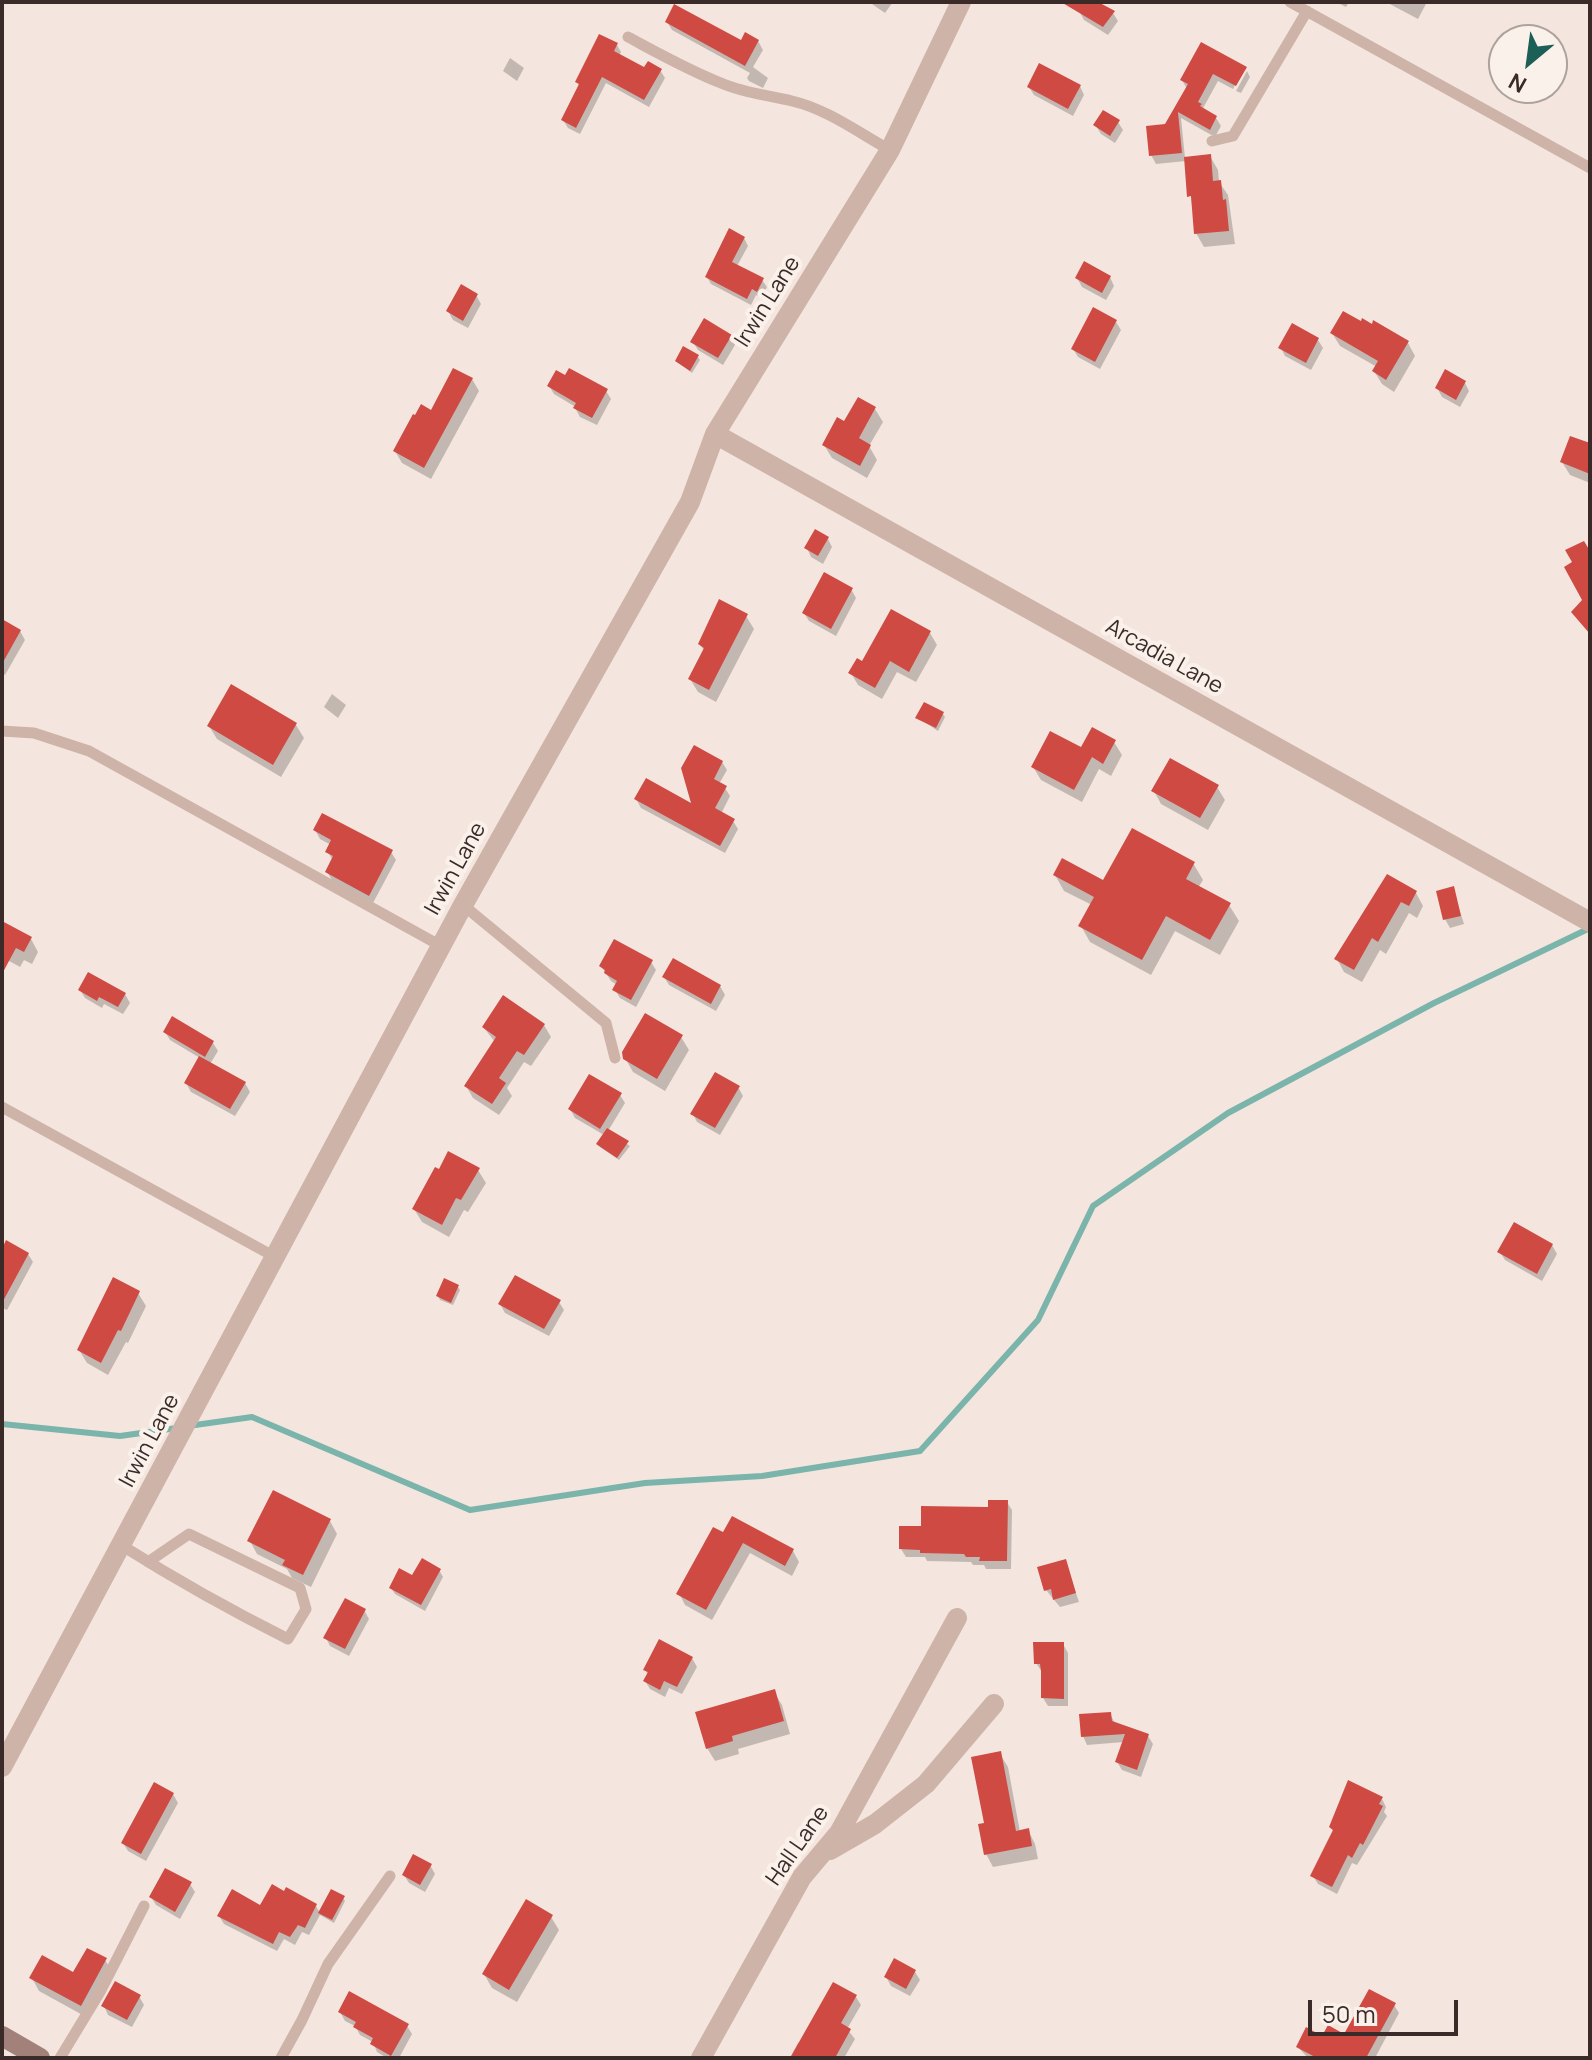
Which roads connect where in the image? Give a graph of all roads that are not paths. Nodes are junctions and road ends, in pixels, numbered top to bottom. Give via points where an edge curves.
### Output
1 (961, 2) edge
2 (1290, 2) edge
3 (1307, 11) junction
4 (628, 37) dead end
5 (1212, 141) dead end
6 (890, 150) junction
7 (1590, 168) edge
8 (715, 434) junction
9 (2, 731) edge
10 (463, 905) junction
11 (1590, 922) edge
12 (441, 946) junction
13 (615, 1058) dead end
14 (2, 1107) edge
15 (275, 1257) junction
16 (121, 1545) junction
17 (148, 1562) junction
18 (957, 1618) dead end
19 (994, 1704) dead end
20 (2, 1767) edge
21 (820, 1856) junction
22 (390, 1876) dead end
23 (144, 1906) dead end
24 (2, 2036) edge
25 (40, 2058) edge
26 (60, 2058) edge
27 (281, 2058) edge
28 (701, 2058) edge

1 - 6 street, Irwin Lane
2 - 3 lane
3 - 5 lane via 1233,136
3 - 7 lane
4 - 6 lane via 725,85 822,112
6 - 8 street, Irwin Lane
8 - 10 street, Irwin Lane via 690,502
8 - 11 street, Arcadia Lane
9 - 12 lane via 34,733 89,751
10 - 12 street, Irwin Lane
10 - 13 lane via 606,1023
12 - 15 street, Irwin Lane
14 - 15 lane
15 - 16 street, Irwin Lane
16 - 17 lane
16 - 20 street, Irwin Lane
17 - 17 lane via 288,1639 306,1609 300,1588 189,1534
18 - 21 street, Hall Lane via 839,1833
19 - 21 street via 926,1784 875,1824
21 - 28 street, Hall Lane via 802,1877
22 - 27 lane via 328,1964
23 - 26 lane
24 - 25 street

